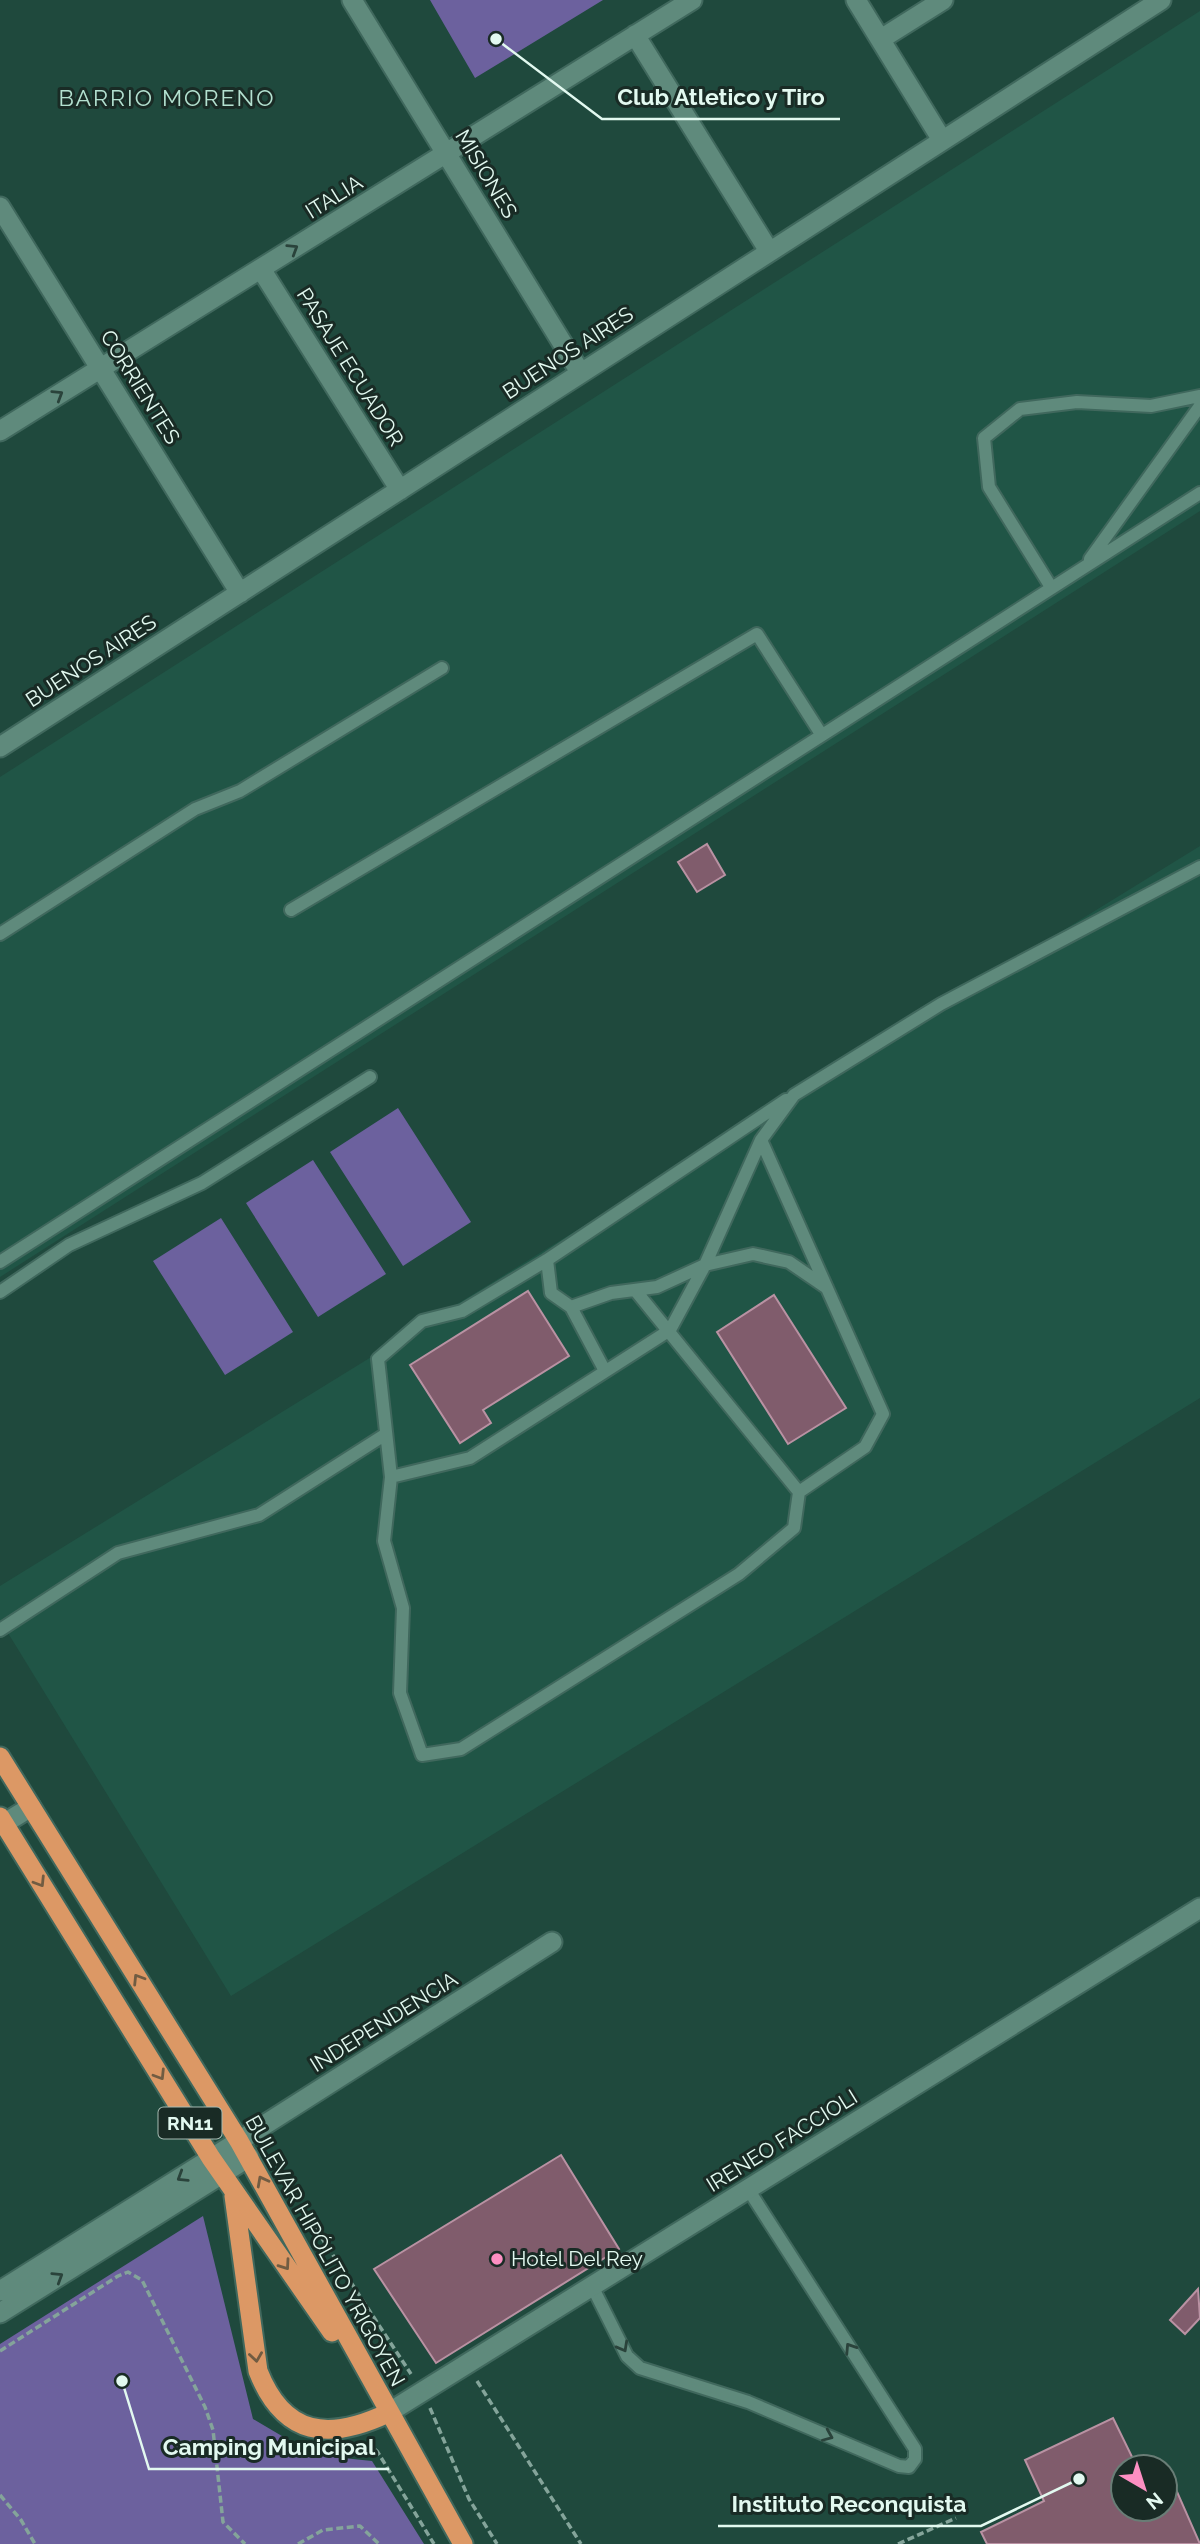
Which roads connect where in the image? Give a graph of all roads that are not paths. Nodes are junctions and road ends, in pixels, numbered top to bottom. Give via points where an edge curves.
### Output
1 (352, 0) edge
2 (692, 0) edge
3 (856, 0) edge
4 (943, 0) edge
5 (1161, 0) edge
6 (635, 35) junction
7 (881, 39) junction
8 (942, 140) junction
9 (447, 153) junction
10 (0, 207) edge
11 (769, 251) junction
12 (261, 269) junction
13 (102, 368) junction
14 (580, 372) junction
15 (1200, 396) edge
16 (1200, 406) edge
17 (0, 431) edge
18 (400, 490) junction
19 (1200, 492) edge
20 (1085, 566) junction
21 (1051, 587) junction
22 (240, 593) junction
23 (442, 668) dead end
24 (821, 734) junction
25 (0, 747) edge
26 (1200, 867) edge
27 (291, 910) dead end
28 (0, 934) edge
29 (370, 1077) dead end
30 (794, 1095) junction
31 (761, 1140) junction
32 (547, 1260) junction
33 (0, 1262) edge
34 (705, 1265) junction
35 (827, 1288) junction
36 (635, 1290) junction
37 (0, 1292) edge
38 (571, 1307) junction
39 (670, 1330) junction
40 (605, 1371) junction
41 (386, 1434) junction
42 (391, 1477) junction
43 (799, 1492) junction
44 (0, 1630) edge
45 (0, 1757) edge
46 (31, 1807) junction
47 (1, 1822) edge
48 (1200, 1908) edge
49 (552, 1942) dead end
50 (244, 2149) junction
51 (217, 2166) junction
52 (748, 2189) junction
53 (234, 2192) junction
54 (592, 2286) junction
55 (0, 2291) edge
56 (0, 2313) edge
57 (388, 2413) junction
58 (463, 2544) edge

1 - 9 street, MISIONES
2 - 6 street, ITALIA
3 - 7 street
4 - 7 street
5 - 8 street, BUENOS AIRES
6 - 9 street, ITALIA
6 - 11 street
7 - 8 street
8 - 11 street, BUENOS AIRES
12 -> 9 street, ITALIA
9 - 14 street, MISIONES
10 - 13 street, CORRIENTES
11 - 14 street, BUENOS AIRES
12 - 13 street, ITALIA
12 - 18 street, PASAJE ECUADOR
17 -> 13 street, ITALIA
13 - 22 street, CORRIENTES
14 - 18 street, BUENOS AIRES
15 - 21 lane via 1151,406 1077,402 1020,409 984,439 989,486
16 - 20 lane
18 - 22 street, BUENOS AIRES
19 - 20 lane
20 - 21 lane
21 - 24 lane
22 - 25 street, BUENOS AIRES
23 - 28 lane via 240,791 195,809
24 - 27 lane via 757,634
24 - 33 lane
26 - 30 lane via 941,1004
29 - 37 lane via 202,1183 69,1245
30 - 31 lane
30 - 32 lane
31 - 34 lane
31 - 35 lane
32 - 38 lane via 551,1293
32 - 41 lane via 462,1311 422,1321 378,1359
34 - 35 lane via 753,1254 789,1262
34 - 36 lane via 657,1287
34 - 39 lane
35 - 43 lane via 883,1414 865,1447
36 - 38 lane
36 - 39 lane
38 - 40 lane
39 - 40 lane
39 - 43 lane
40 - 42 lane via 470,1458
41 - 42 lane
41 - 44 lane via 259,1516 118,1553
42 - 43 lane via 384,1541 403,1608 400,1693 422,1755 461,1749 738,1574 794,1528
45 - 46 highway, BULEVAR HIPÓLITO YRIGOYEN / RN11
46 - 47 street
50 -> 46 highway, BULEVAR HIPÓLITO YRIGOYEN / RN11
47 -> 51 highway, BULEVAR HIPÓLITO YRIGOYEN / RN11
48 - 52 street, IRENEO FACCIOLI
49 - 50 street, INDEPENDENCIA
50 - 51 street, INDEPENDENCIA
57 -> 50 highway, BULEVAR HIPÓLITO YRIGOYEN / RN11
51 - 53 highway, BULEVAR HIPÓLITO YRIGOYEN / RN11
51 -> 55 street
56 -> 51 street
52 - 54 street, IRENEO FACCIOLI
54 -> 52 lane via 627,2356 640,2368 748,2402 909,2467 915,2449
53 -> 57 highway, BULEVAR HIPÓLITO YRIGOYEN / RN11
53 -> 57 highway, RN11 via 258,2371 280,2412 311,2428 342,2429
54 - 57 street, IRENEO FACCIOLI
57 - 58 highway, RN11

